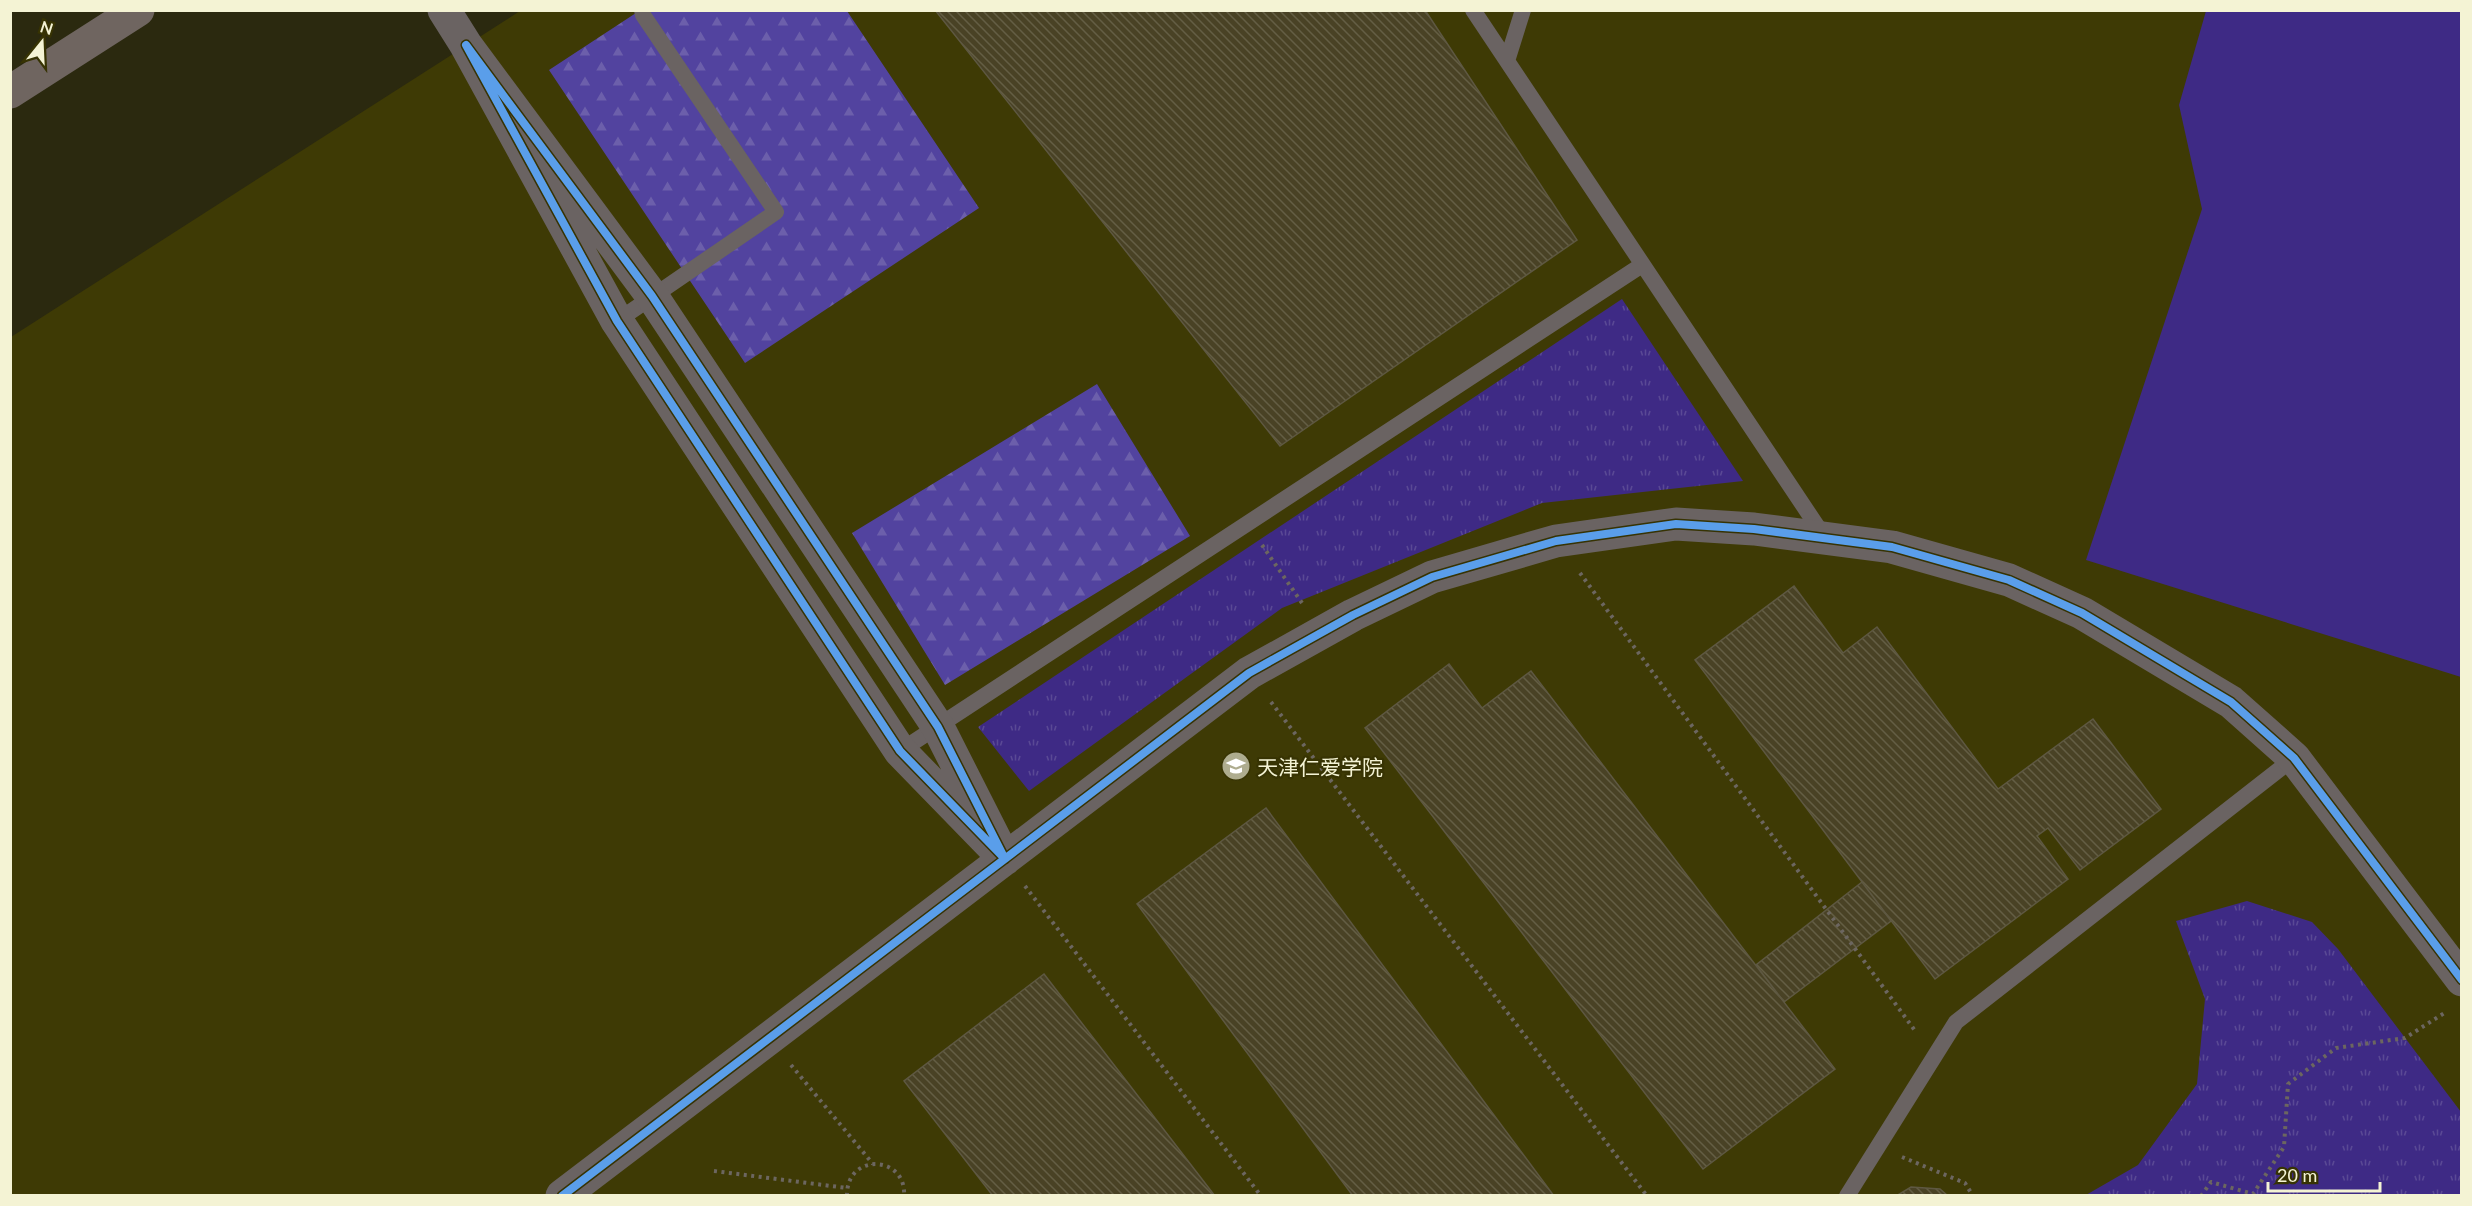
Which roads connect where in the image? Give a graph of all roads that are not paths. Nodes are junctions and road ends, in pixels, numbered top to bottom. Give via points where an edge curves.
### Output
1 (138, 10) edge
2 (444, 10) edge
3 (642, 10) edge
4 (1473, 10) edge
5 (1523, 10) edge
6 (466, 45) junction
7 (1506, 61) junction
8 (10, 92) edge
9 (1642, 265) junction
10 (652, 296) junction
11 (617, 321) junction
12 (1825, 538) junction
13 (938, 727) junction
14 (900, 750) junction
15 (2294, 758) junction
16 (1005, 859) junction
17 (2457, 994) edge
18 (562, 1196) edge
19 (1847, 1196) edge

1 - 8 highway
2 - 6 street
3 - 10 lane via 776,212
4 - 7 lane
5 - 7 lane
6 - 10 street
6 - 11 street
7 - 9 lane
9 - 12 lane
9 - 13 lane
10 - 11 lane
10 - 13 street
11 - 14 street
12 - 15 street via 1892,547 2009,580 2082,613 2231,702
12 - 16 street via 1676,524 1556,541 1432,577 1249,673
13 - 14 lane
13 - 16 street
14 - 16 street
15 - 17 street
15 - 19 lane via 1956,1022
16 - 18 street

